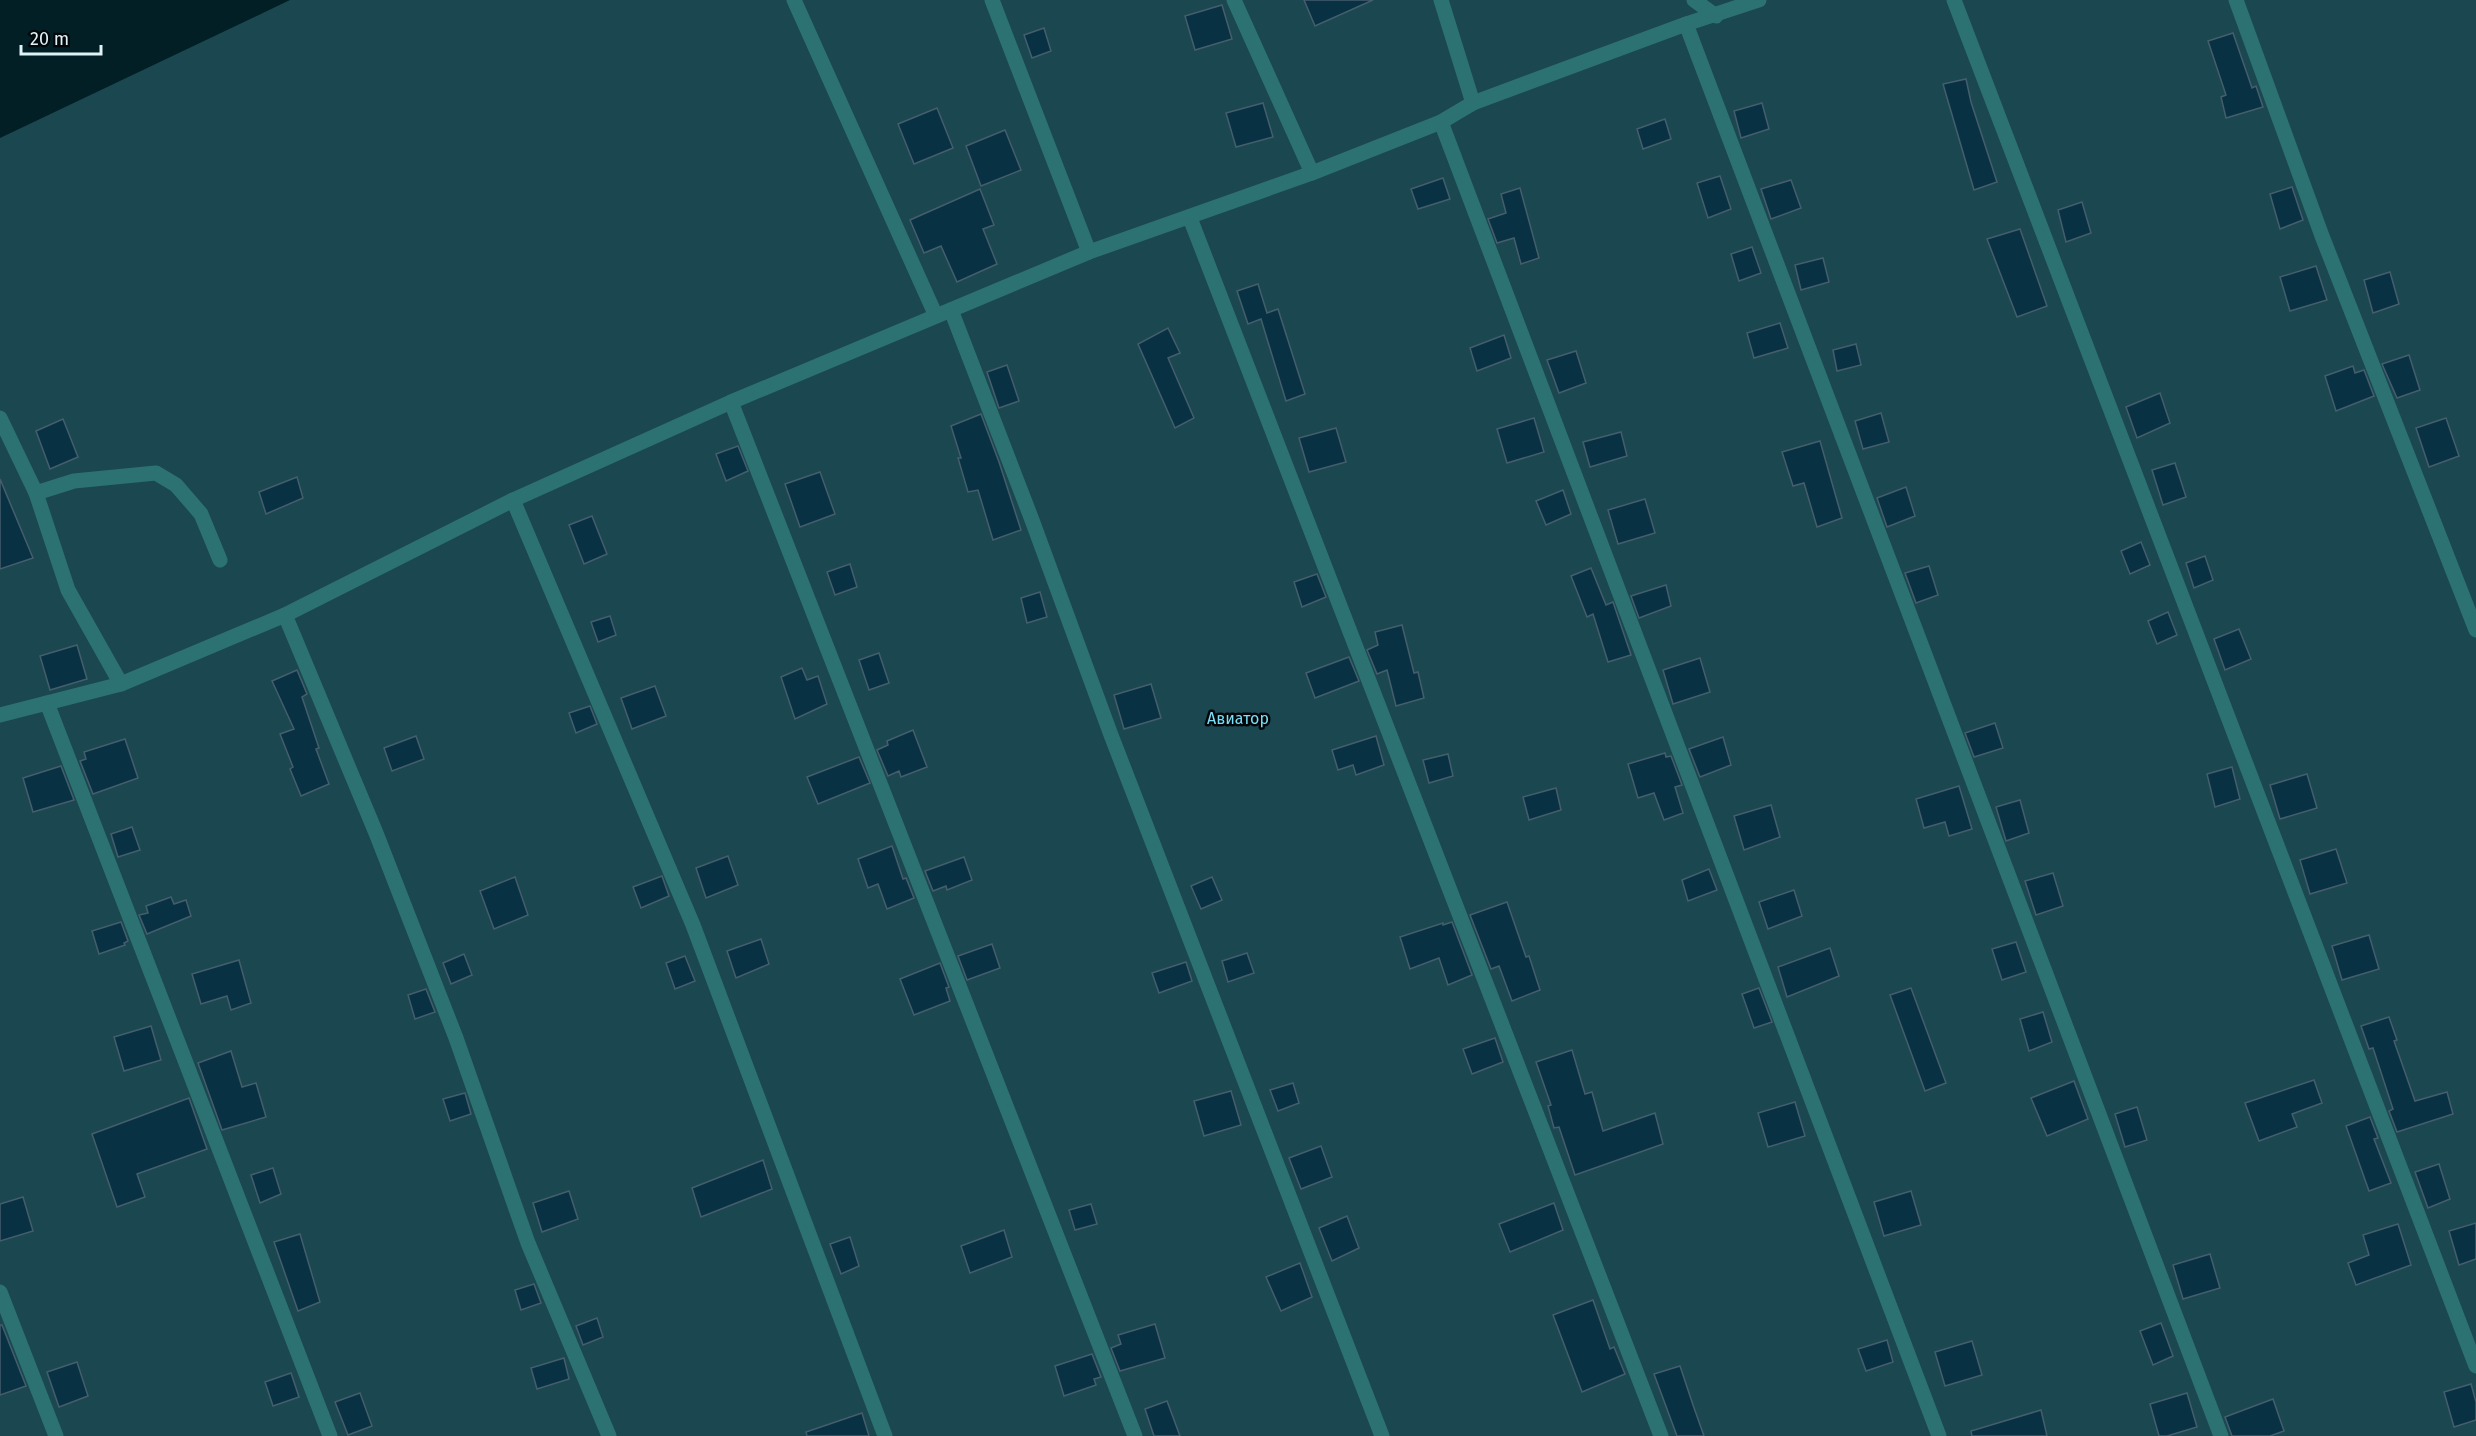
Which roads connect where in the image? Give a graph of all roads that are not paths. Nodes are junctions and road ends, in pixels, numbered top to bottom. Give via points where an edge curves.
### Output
1 (794, 0) edge
2 (992, 0) edge
3 (1234, 0) edge
4 (1441, 0) edge
5 (1694, 0) edge
6 (1759, 0) edge
7 (1954, 0) edge
8 (2236, 0) edge
9 (1716, 16) junction
10 (1686, 24) junction
11 (1473, 103) junction
12 (1441, 122) junction
13 (1312, 173) junction
14 (1190, 218) junction
15 (1089, 252) junction
16 (944, 313) junction
17 (731, 402) junction
18 (0, 418) edge
19 (36, 493) junction
20 (513, 500) junction
21 (220, 560) dead end
22 (285, 615) junction
23 (2476, 630) edge
24 (122, 684) junction
25 (47, 703) junction
26 (0, 715) edge
27 (0, 1292) edge
28 (2476, 1366) edge
29 (56, 1436) edge
30 (330, 1436) edge
31 (609, 1436) edge
32 (885, 1436) edge
33 (1135, 1436) edge
34 (1382, 1436) edge
35 (1661, 1436) edge
36 (1939, 1436) edge
37 (2221, 1436) edge

1 - 16 street
2 - 15 street
3 - 13 street
4 - 11 street
5 - 9 street
6 - 9 street
7 - 28 street
8 - 23 street via 2322,236
9 - 10 street
10 - 11 street
10 - 37 street
11 - 12 street
12 - 13 street
12 - 36 street
13 - 14 street
14 - 15 street
14 - 35 street
15 - 16 street
16 - 17 street
16 - 34 street via 1032,520
17 - 20 street
17 - 33 street
18 - 19 street
19 - 21 street via 74,481 156,473 176,484 201,514
19 - 24 street via 68,590
20 - 22 street
20 - 32 street via 693,925
22 - 24 street
22 - 31 street via 456,1038 528,1243
24 - 25 street
25 - 26 street
25 - 30 street
27 - 29 street

